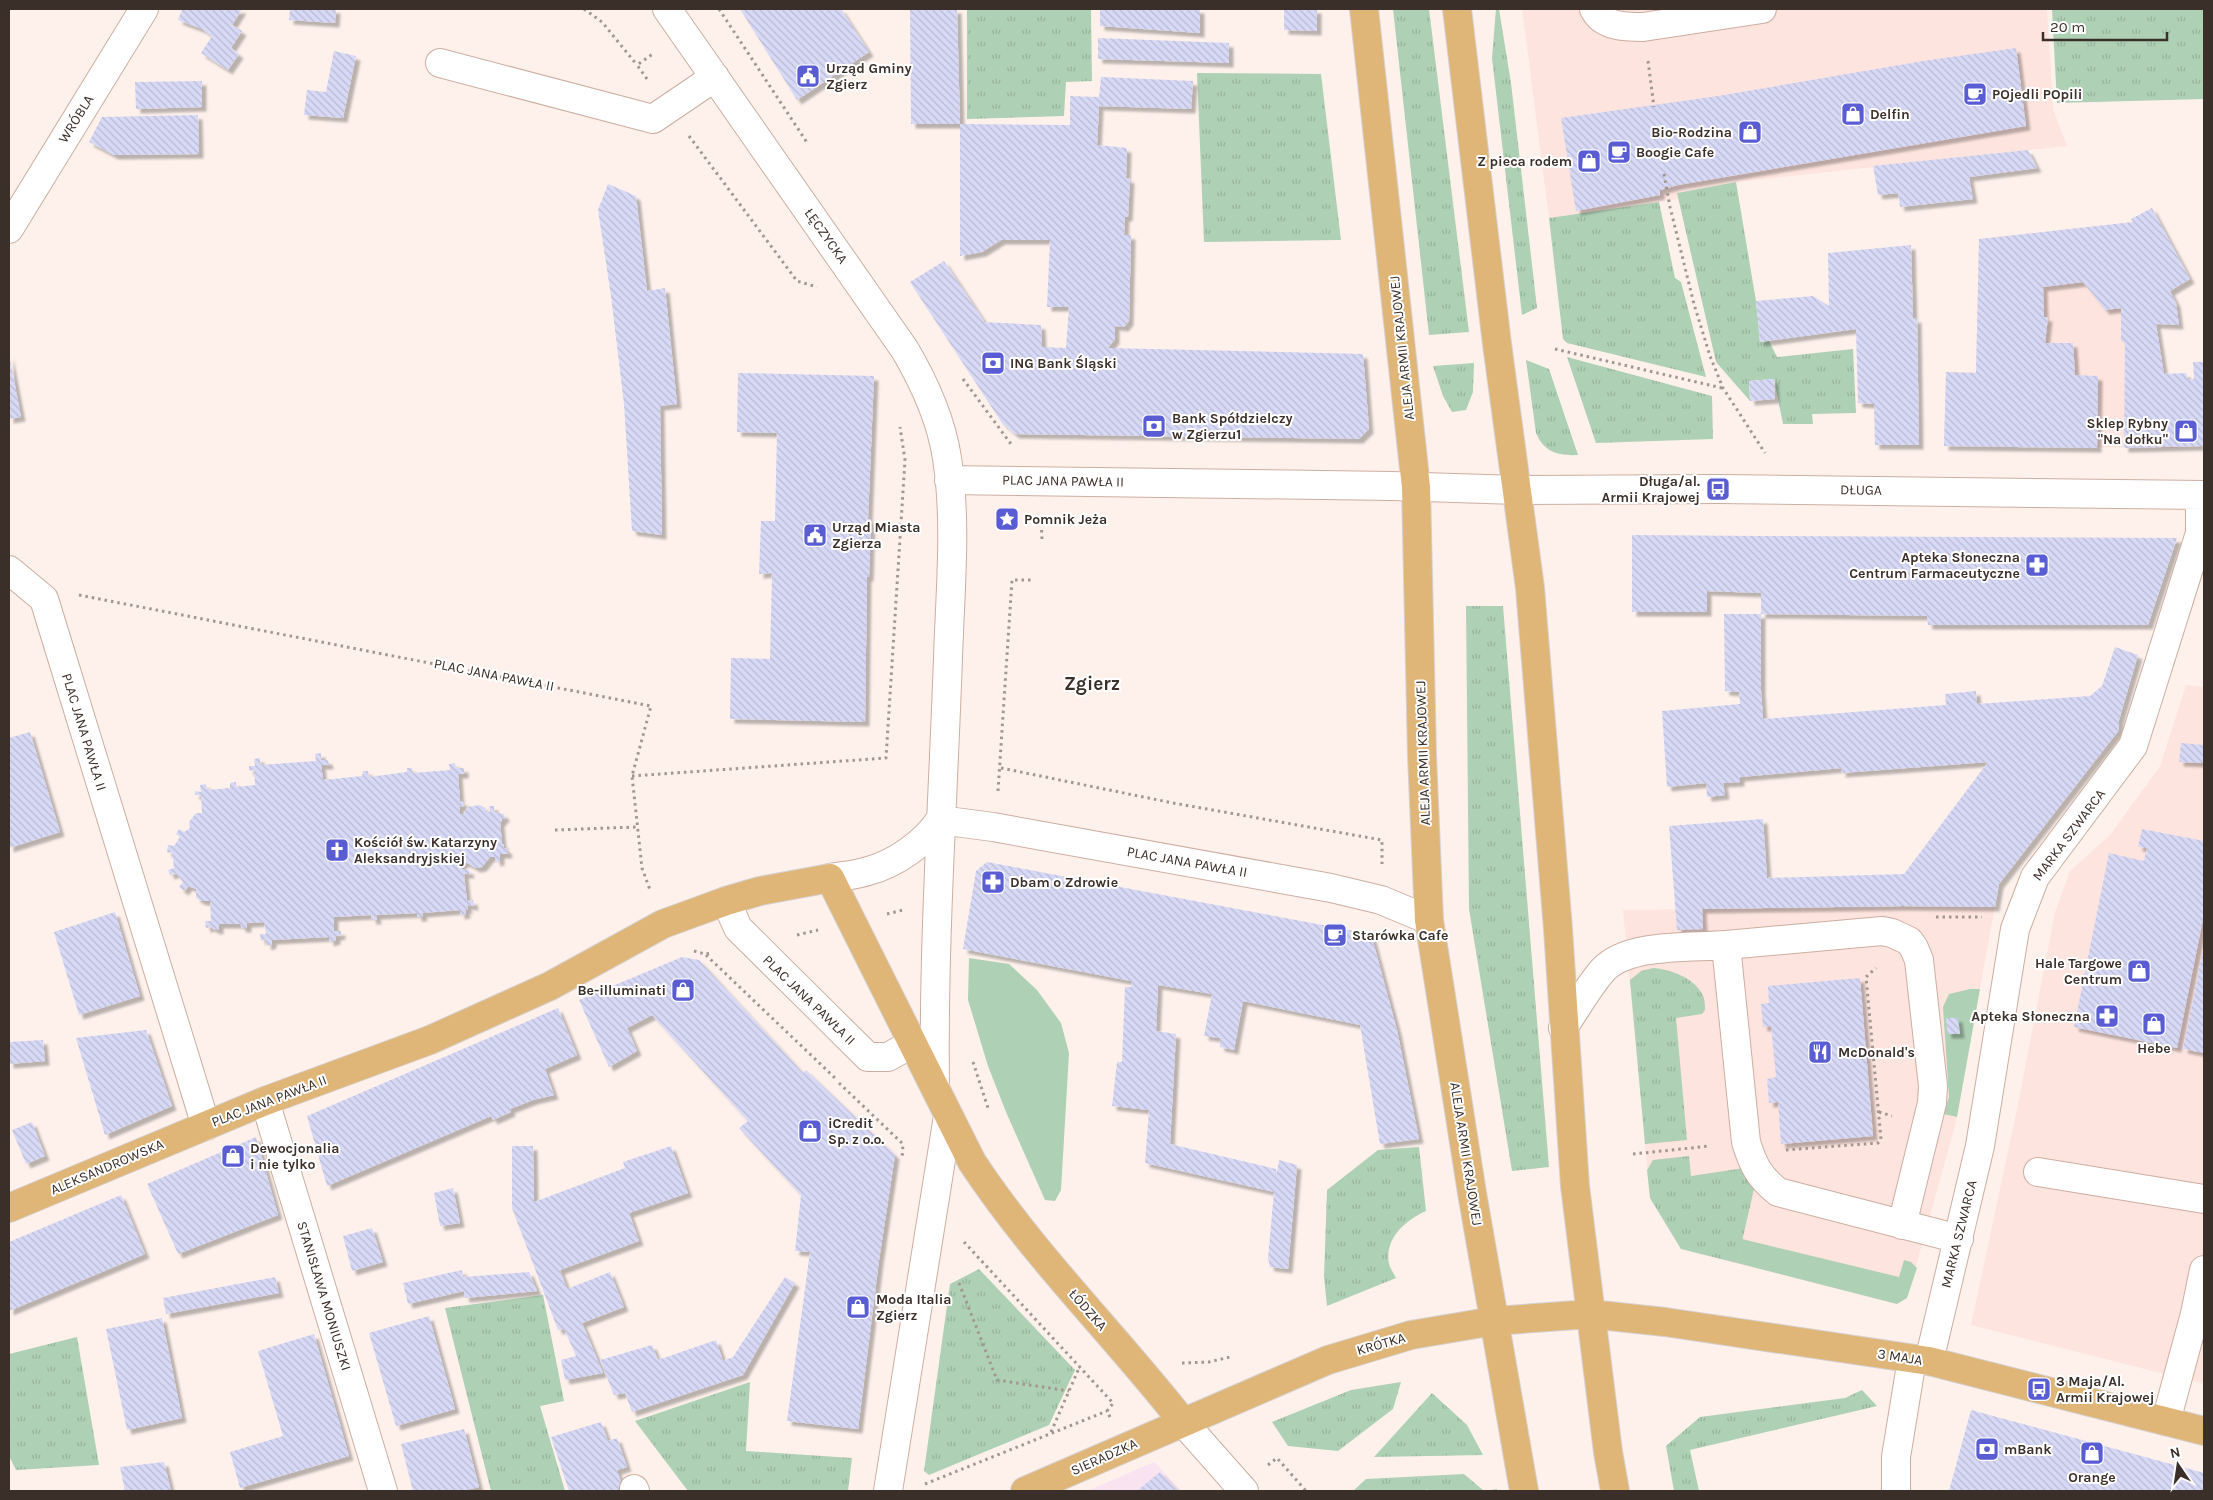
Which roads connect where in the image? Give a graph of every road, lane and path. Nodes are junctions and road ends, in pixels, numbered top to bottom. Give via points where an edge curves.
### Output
1 (144, 9) edge
2 (584, 9) edge
3 (667, 9) edge
4 (1364, 9) edge
5 (1457, 9) edge
6 (1594, 9) edge
7 (1762, 9) edge
8 (440, 62) dead end
9 (637, 65) dead end
10 (715, 77) junction
11 (1664, 174) dead end
12 (9, 229) edge
13 (1555, 349) dead end
14 (1723, 388) junction
15 (933, 405) junction
16 (1014, 449) dead end
17 (1765, 453) dead end
18 (949, 480) junction
19 (1416, 487) junction
20 (1517, 490) junction
21 (2202, 495) edge
22 (9, 570) edge
23 (1034, 580) dead end
24 (44, 599) junction
25 (651, 706) dead end
26 (1000, 768) junction
27 (632, 776) dead end
28 (940, 820) junction
29 (637, 827) dead end
30 (993, 827) junction
31 (555, 830) dead end
32 (830, 878) junction
33 (1381, 900) junction
34 (726, 901) junction
35 (1938, 917) dead end
36 (1429, 920) junction
37 (1909, 941) junction
38 (1726, 945) junction
39 (1564, 1028) junction
40 (913, 1043) junction
41 (971, 1054) dead end
42 (935, 1088) junction
43 (265, 1101) junction
44 (991, 1115) dead end
45 (948, 1116) junction
46 (206, 1126) junction
47 (1746, 1142) junction
48 (1633, 1154) dead end
49 (2038, 1172) dead end
50 (2204, 1199) edge
51 (9, 1208) edge
52 (1902, 1225) junction
53 (1959, 1239) junction
54 (971, 1249) dead end
55 (965, 1254) dead end
56 (2204, 1270) edge
57 (958, 1281) dead end
58 (1590, 1314) junction
59 (1494, 1321) junction
60 (1920, 1360) junction
61 (1080, 1366) dead end
62 (1069, 1392) junction
63 (1106, 1411) dead end
64 (2166, 1421) junction
65 (1183, 1422) junction
66 (2204, 1431) edge
67 (1050, 1432) junction
68 (1276, 1458) dead end
69 (920, 1481) dead end
70 (383, 1491) edge
71 (888, 1491) edge
72 (1025, 1491) edge
73 (1244, 1491) edge
74 (1306, 1491) edge
75 (1524, 1491) edge
76 (1615, 1491) edge
77 (1896, 1491) edge

1 - 12 street, WRÓBLA
2 - 9 path via 602,22
3 - 10 street, ŁĘCZYCKA
4 - 19 main road, ALEJA ARMII KRAJOWEJ
5 - 20 main road
6 - 7 street via 1607,22 1624,27 1643,27
8 - 10 street via 653,119
10 - 15 street, ŁĘCZYCKA via 905,350
11 - 14 path via 1694,304
13 - 14 path
14 - 17 path
15 - 16 path via 968,388
15 - 18 street, ŁĘCZYCKA via 942,434
15 - 27 path via 899,421 905,460 886,758
18 - 19 street, PLAC JANA PAWŁA II
18 - 28 street via 950,589
19 - 20 street, PLAC JANA PAWŁA II
19 - 36 main road, ALEJA ARMII KRAJOWEJ
20 - 21 street, DŁUGA via 1737,489
20 - 39 main road via 1530,588
21 - 53 street, MARKA SZWARCA via 2200,533 2133,746 2035,878 2019,916 1980,1146
22 - 24 street
23 - 26 path via 1012,580
24 - 25 path, PLAC JANA PAWŁA II via 56,591 140,605
24 - 46 street, PLAC JANA PAWŁA II
26 - 30 path
26 - 33 path via 1382,840
28 - 30 street, PLAC JANA PAWŁA II
28 - 32 street, PLAC JANA PAWŁA II via 923,840 892,861 869,871
28 - 42 street via 934,1007
29 - 31 path
30 - 33 street, PLAC JANA PAWŁA II via 1331,888
32 - 34 main road, PLAC JANA PAWŁA II
32 - 40 main road
33 - 36 street, PLAC JANA PAWŁA II
34 - 40 street, PLAC JANA PAWŁA II via 738,928 868,1057 888,1057
34 - 43 main road, PLAC JANA PAWŁA II via 663,924 550,986 430,1040
35 - 37 path
36 - 59 main road, ALEJA ARMII KRAJOWEJ
37 - 38 street via 1882,931
37 - 47 path via 1866,977 1882,1139 1878,1143 1779,1151 1776,1139
37 - 52 street via 1921,970 1933,1086 1932,1103
38 - 39 street via 1649,950 1619,957 1603,970
38 - 47 street
39 - 58 main road via 1575,1186
40 - 42 main road
41 - 44 path
42 - 45 main road
43 - 46 main road, PLAC JANA PAWŁA II
43 - 70 street, STANISŁAWA MONIUSZKI
45 - 65 main road, ŁÓDZKA via 972,1162 1001,1206
45 - 71 street
46 - 51 main road, ALEKSANDROWSKA
47 - 48 path
47 - 52 street via 1763,1180 1778,1192
49 - 50 street
52 - 53 street
53 - 60 street, MARKA SZWARCA
54 - 55 path
56 - 64 street
57 - 62 path via 997,1380
58 - 59 main road, KRÓTKA
58 - 60 main road, 3 MAJA via 1684,1324
58 - 76 main road
59 - 65 main road, KRÓTKA via 1411,1335 1328,1360
59 - 75 main road, ALEJA ARMII KRAJOWEJ
60 - 64 main road, 3 MAJA
60 - 77 street, MARKA SZWARCA via 1896,1457
61 - 62 path
62 - 67 path
63 - 67 path
64 - 66 main road, 3 MAJA
65 - 72 main road, SIERADZKA
65 - 73 street, ŁÓDZKA
67 - 69 path via 926,1485
68 - 74 path

